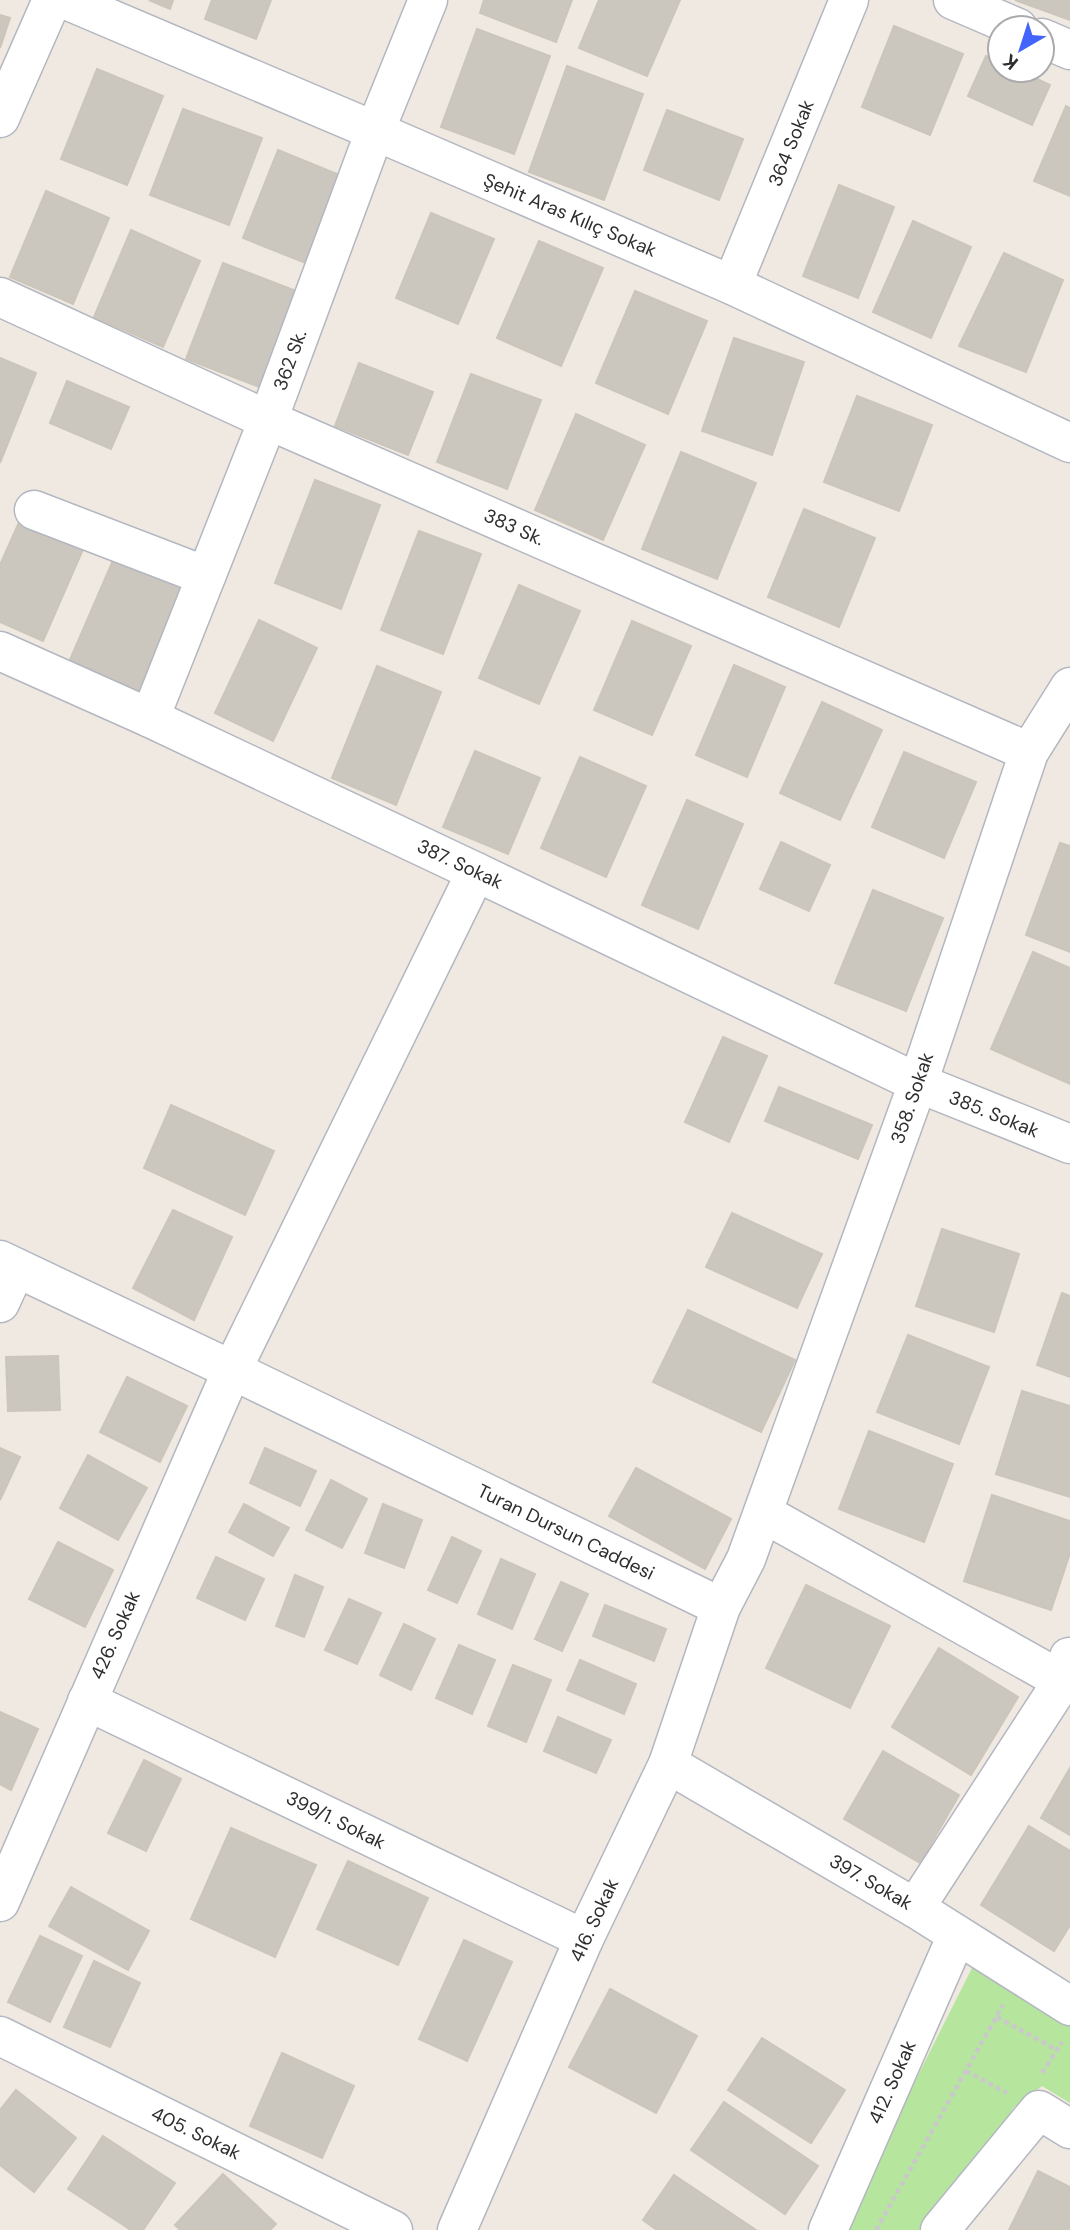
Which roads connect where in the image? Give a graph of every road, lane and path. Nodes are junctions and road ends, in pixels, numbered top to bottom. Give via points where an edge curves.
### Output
1 (52, 0) edge
2 (65, 0) edge
3 (428, 0) edge
4 (849, 0) edge
5 (953, 0) edge
6 (986, 14) edge
7 (0, 118) edge
8 (375, 131) junction
9 (732, 285) junction
10 (0, 297) edge
11 (268, 419) junction
12 (1070, 443) edge
13 (34, 510) dead end
14 (206, 576) junction
15 (0, 651) edge
16 (1070, 687) edge
17 (150, 718) junction
18 (1029, 752) junction
19 (476, 872) junction
20 (918, 1083) junction
21 (1070, 1144) edge
22 (8, 1264) edge
23 (0, 1303) edge
24 (232, 1370) junction
25 (763, 1513) junction
26 (721, 1607) junction
27 (1068, 1674) edge
28 (87, 1701) junction
29 (668, 1764) junction
30 (0, 1902) edge
31 (915, 1908) junction
32 (957, 1935) junction
33 (584, 1940) junction
34 (1020, 1975) junction
35 (997, 2017) junction
36 (1067, 2023) edge
37 (0, 2036) edge
38 (1057, 2050) junction
39 (1048, 2106) edge
40 (393, 2230) edge
41 (457, 2230) edge
42 (828, 2230) edge
43 (876, 2230) edge
44 (940, 2230) edge

1 - 7 street
2 - 8 street, Şehit Aras Kılıç Sokak
3 - 8 street, 362 Sk.
4 - 9 street, 364 Sokak
5 - 6 street
8 - 9 street, Şehit Aras Kılıç Sokak
8 - 11 street, 362 Sk.
9 - 12 street, Şehit Aras Kılıç Sokak
10 - 11 street, 383 Sk.
11 - 14 street, 362 Sk.
11 - 18 street, 383 Sk.
13 - 14 street
14 - 17 street, 362 Sk.
15 - 17 street, 387. Sokak
16 - 18 street, 358. Sokak
17 - 19 street, 387. Sokak
18 - 20 street, 358. Sokak
19 - 20 street, 387. Sokak
19 - 24 street, 426. Sokak
20 - 21 street, 385. Sokak
20 - 25 street, 358. Sokak
22 - 23 street
22 - 24 street, Turan Dursun Caddesi
24 - 26 street, Turan Dursun Caddesi
24 - 28 street, 426. Sokak
25 - 26 street
25 - 27 street
26 - 29 street, 416. Sokak
27 - 31 street
28 - 30 street, 426. Sokak
28 - 33 street, 399/1. Sokak
29 - 31 street, 397. Sokak
29 - 33 street, 416. Sokak
31 - 32 street, 397. Sokak
32 - 34 street, 397. Sokak
32 - 42 street, 412. Sokak
33 - 41 street, 416. Sokak
34 - 35 path
34 - 36 street, 397. Sokak
35 - 38 path
35 - 43 path
36 - 38 path
37 - 40 street, 405. Sokak
38 - 39 path
39 - 44 street

